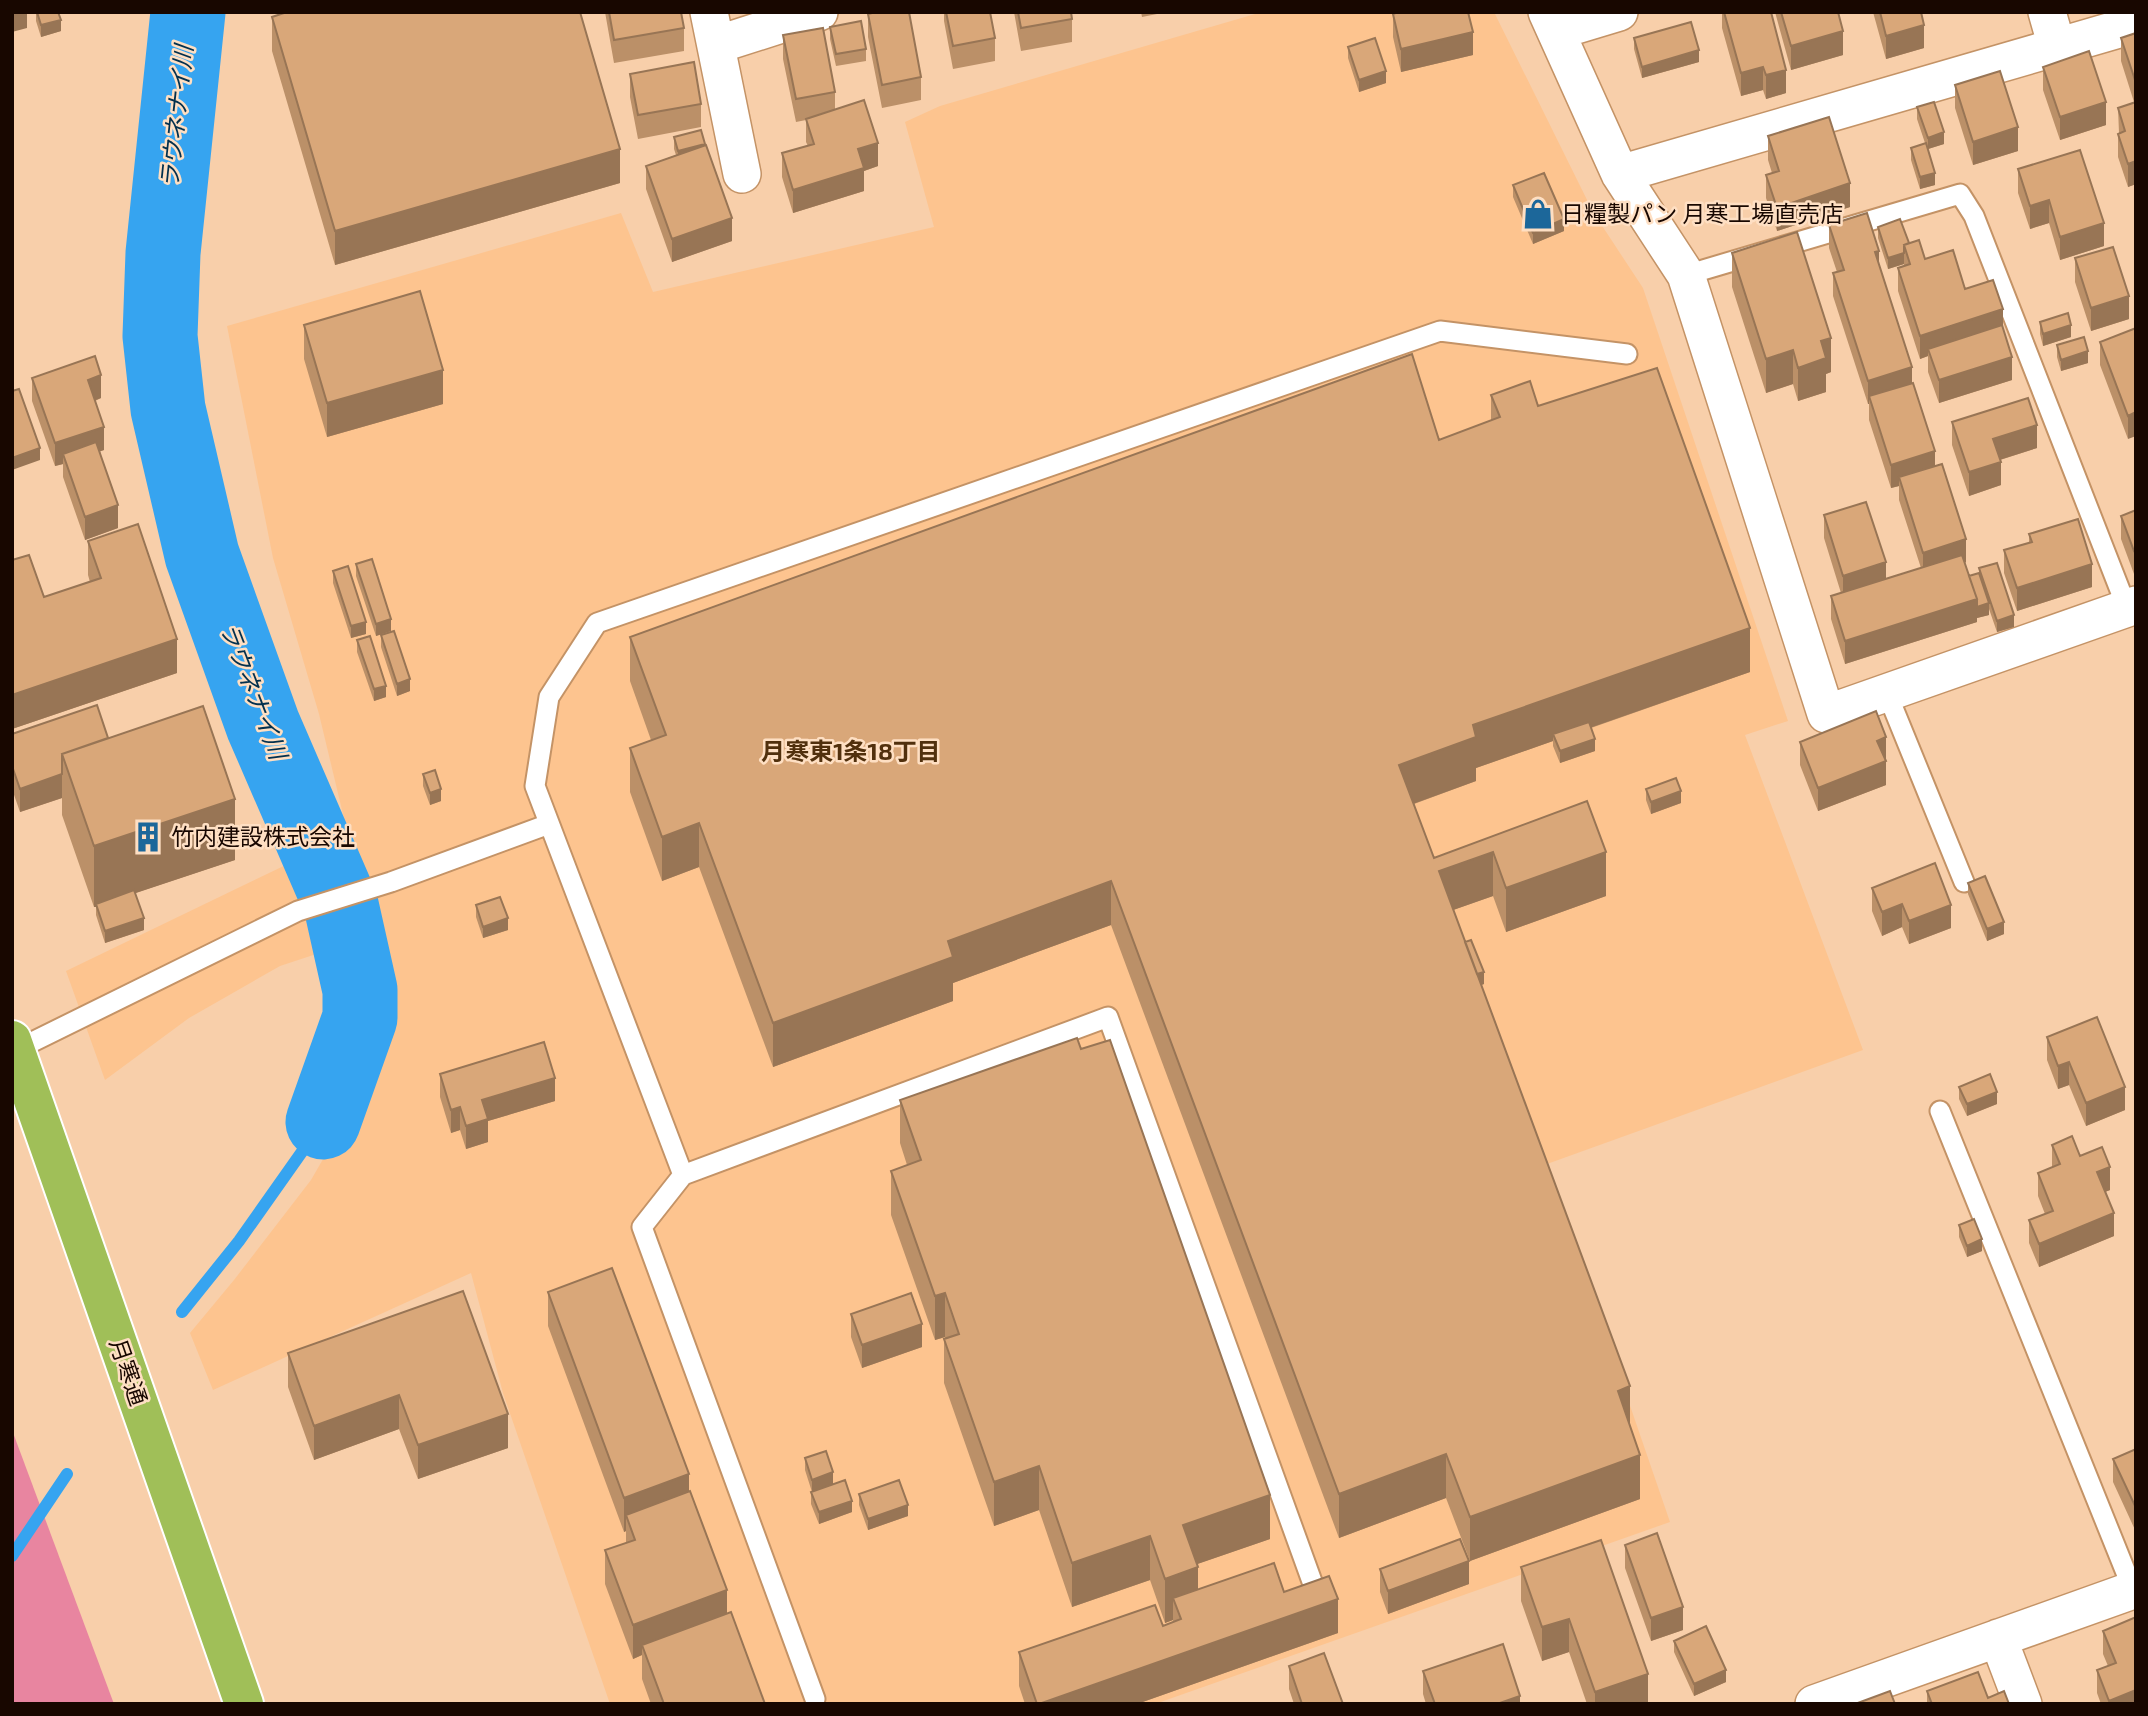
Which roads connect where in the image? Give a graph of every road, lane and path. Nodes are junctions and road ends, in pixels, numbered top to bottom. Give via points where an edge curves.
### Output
1 (819, 12) edge
2 (1619, 12) edge
3 (2047, 12) edge
4 (1551, 22) edge
5 (2136, 24) edge
6 (713, 29) edge
7 (2057, 47) junction
8 (742, 174) dead end
9 (1620, 174) junction
10 (1686, 275) junction
11 (1626, 354) dead end
12 (2132, 607) edge
13 (1887, 693) junction
14 (549, 824) junction
15 (1964, 882) dead end
16 (14, 1045) edge
17 (1940, 1111) dead end
18 (683, 1175) junction
19 (1314, 1587) edge
20 (2135, 1590) edge
21 (1998, 1638) junction
22 (815, 1699) dead end
23 (244, 1704) edge
24 (1814, 1704) edge
25 (2023, 1704) edge

1 - 6 street
2 - 4 street
3 - 7 street
4 - 9 street
5 - 7 street
6 - 8 street
7 - 9 street
9 - 10 street
10 - 12 lane via 1959,194 1974,216
10 - 13 street via 1826,714
11 - 14 lane via 1440,331 597,623 550,697 535,786
12 - 13 street
13 - 15 lane
14 - 16 lane via 298,911
14 - 18 lane
16 - 23 highway, 月寒通
17 - 20 lane
18 - 19 lane via 1108,1017
18 - 22 lane via 642,1227
20 - 21 street
21 - 24 street
21 - 25 street

